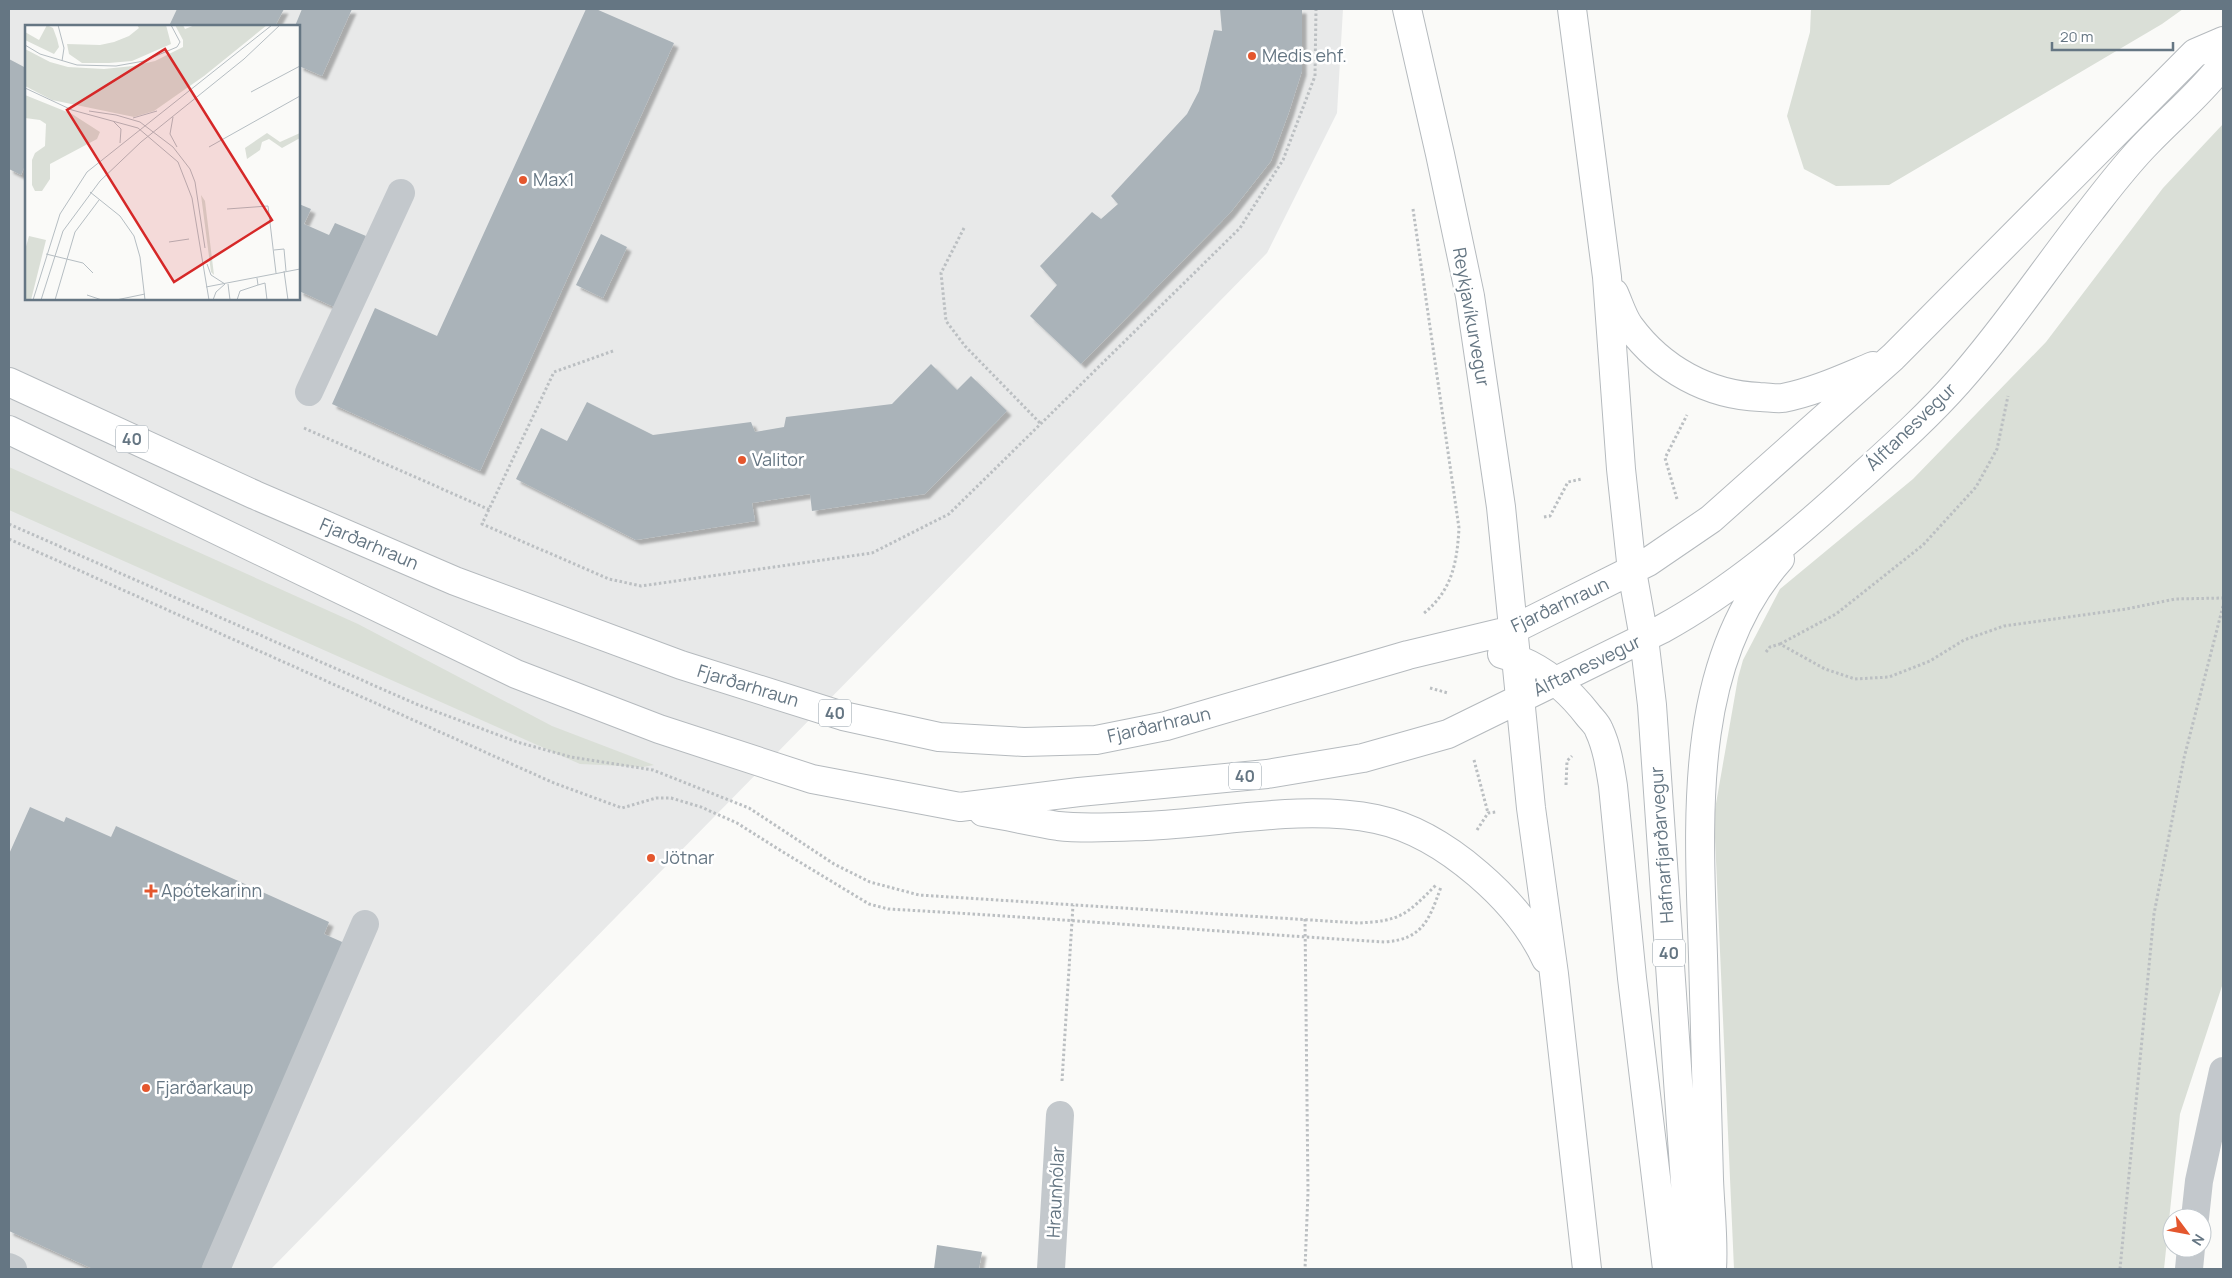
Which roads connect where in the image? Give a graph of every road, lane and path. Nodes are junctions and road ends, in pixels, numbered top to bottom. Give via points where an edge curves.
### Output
1 (1316, 9) edge
2 (1407, 9) edge
3 (1572, 9) edge
4 (2223, 41) edge
5 (2223, 64) edge
6 (402, 193) dead end
7 (1412, 201) dead end
8 (964, 228) dead end
9 (1607, 276) junction
10 (613, 351) dead end
11 (1893, 357) junction
12 (9, 382) edge
13 (309, 392) joint
14 (2008, 396) dead end
15 (1690, 409) dead end
16 (1041, 424) junction
17 (9, 430) edge
18 (1582, 479) dead end
19 (1677, 499) dead end
20 (1827, 508) junction
21 (490, 510) junction
22 (1544, 517) dead end
23 (9, 539) edge
24 (1632, 571) junction
25 (2223, 598) edge
26 (2223, 606) edge
27 (1417, 617) dead end
28 (1512, 630) junction
29 (1644, 638) junction
30 (1780, 644) junction
31 (1439, 647) junction
32 (1770, 647) dead end
33 (1516, 657) junction
34 (1557, 681) junction
35 (1425, 686) dead end
36 (1452, 694) dead end
37 (1520, 699) junction
38 (1471, 752) dead end
39 (1573, 755) dead end
40 (1566, 787) dead end
41 (960, 807) junction
42 (1497, 812) dead end
43 (1488, 813) junction
44 (1473, 835) dead end
45 (1444, 878) dead end
46 (1073, 905) dead end
47 (1072, 919) junction
48 (1305, 920) dead end
49 (365, 924) dead end
50 (1305, 937) junction
51 (1554, 974) junction
52 (2223, 1071) edge
53 (1060, 1115) joint
54 (2196, 1208) edge
55 (9, 1267) edge
56 (13, 1269) edge
57 (216, 1269) edge
58 (1052, 1269) edge
59 (1305, 1269) edge
60 (1587, 1269) edge
61 (1667, 1269) edge
62 (1691, 1269) edge
63 (1712, 1269) edge
64 (2120, 1269) edge

1 - 16 path via 1316,76 1283,160 1240,228
2 - 28 main road, Reykjavíkurvegur via 1470,296 1501,507
3 - 9 main road
4 - 11 main road via 2195,53
5 - 20 main road, Álftanesvegur via 2146,144 2091,210 2022,304 1958,382
6 - 13 street
7 - 27 path via 1459,528 1454,572 1443,592 1425,613
8 - 16 path via 941,272 946,321 965,346
9 - 11 main road via 1629,326 1654,355 1702,385 1738,396 1781,398 1823,386
9 - 24 main road
10 - 21 path via 554,372
11 - 24 main road via 1711,518
12 - 31 main road, Fjarðarhraun / 40 via 255,495 455,581 681,665 843,716 939,737 1024,742 1096,740 1166,726
13 - 21 path via 295,424
14 - 30 path via 1997,449 1976,487 1929,538 1836,614
15 - 19 path via 1665,458
16 - 21 path via 949,514 872,553 641,586 609,579 482,524
17 - 41 main road, 40 via 516,674 659,729 812,778
18 - 22 path via 1568,482 1550,516
20 - 29 main road, Álftanesvegur via 1757,566 1688,615
20 - 63 main road via 1764,576 1730,638 1720,666 1705,744 1699,825
23 - 47 path via 554,783 622,808 656,798 671,798 701,807 737,823 869,904 888,908
24 - 28 main road, Fjarðarhraun / 40
24 - 29 main road, Hafnarfjarðarvegur / 40
25 - 30 path via 2175,599 2004,626 1964,640 1930,661 1889,676 1855,679 1825,669
26 - 64 path via 2184,758 2154,914
28 - 31 main road, Fjarðarhraun / 40
28 - 33 main road
29 - 34 main road, Álftanesvegur
29 - 62 main road, Hafnarfjarðarvegur / 40 via 1652,705
30 - 32 path
31 - 33 main road via 1494,651
33 - 34 main road
33 - 37 main road
34 - 37 main road, Álftanesvegur
34 - 61 main road via 1599,729 1608,759
35 - 36 path
37 - 41 main road, 40 via 1448,734 1363,758 1268,774
37 - 51 main road via 1530,808
38 - 43 path
39 - 40 path via 1567,761
41 - 51 main road via 1060,826 1146,826 1302,814 1342,814 1376,819 1406,828 1447,849 1488,882 1536,938
42 - 43 path
43 - 44 path
45 - 50 path via 1430,919 1401,941
46 - 47 path
47 - 50 path
47 - 53 path
48 - 50 path
49 - 57 street
50 - 59 path via 1308,1192
51 - 60 main road
52 - 54 street
53 - 58 street, Hraunhólar
55 - 56 street

